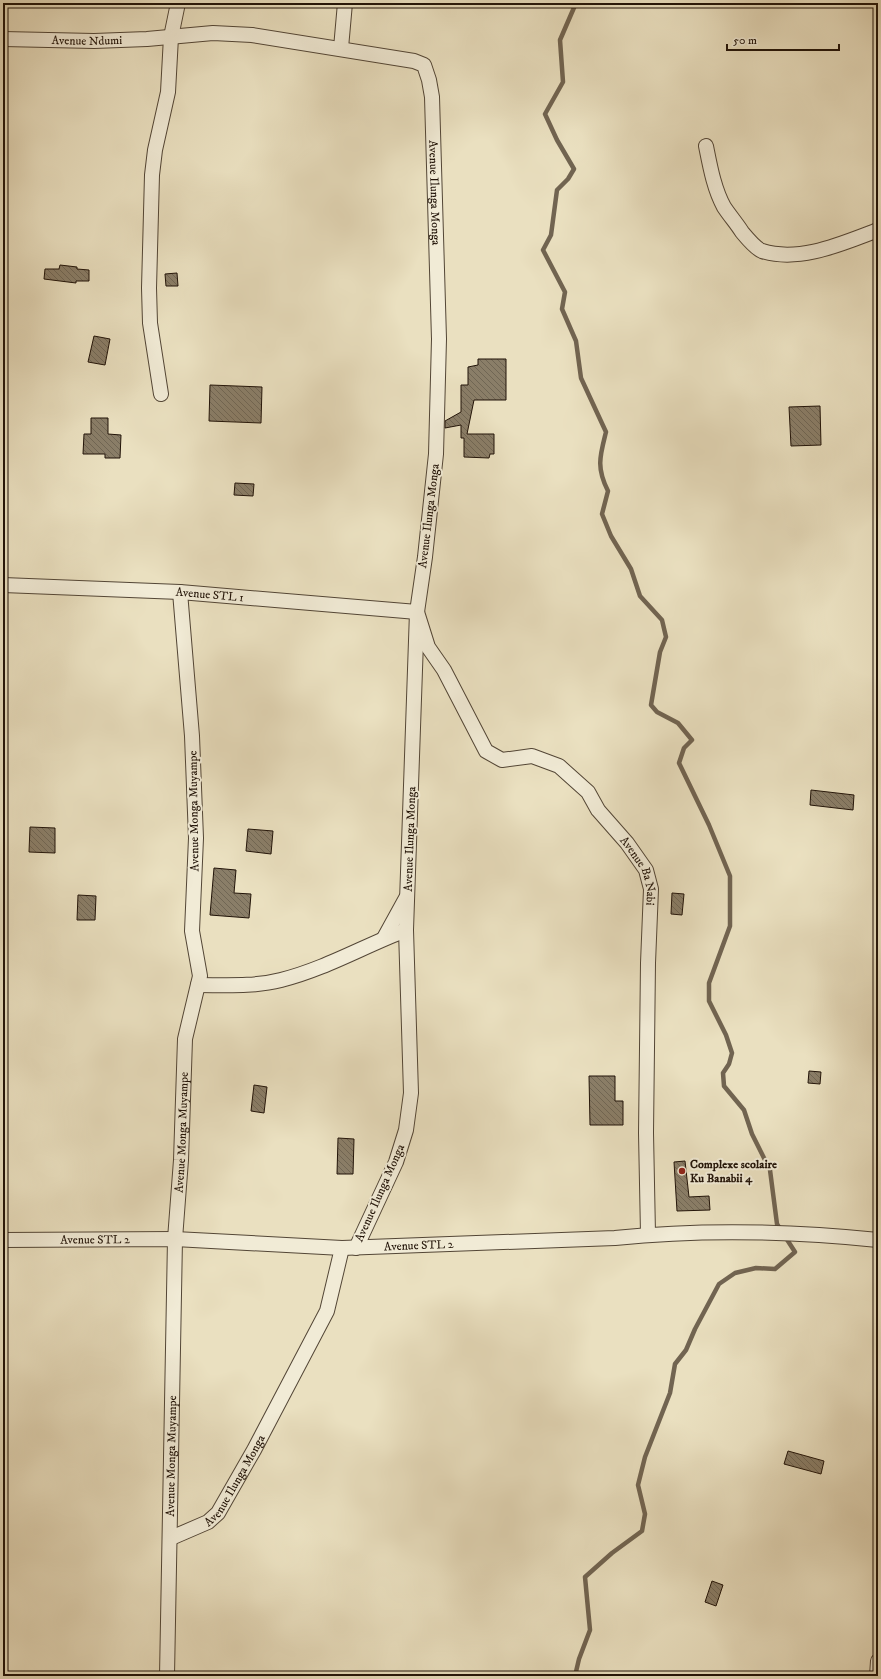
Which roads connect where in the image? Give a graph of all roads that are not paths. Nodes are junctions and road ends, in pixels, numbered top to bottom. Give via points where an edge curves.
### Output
1 (178, 3) edge
2 (345, 3) edge
3 (171, 37) junction
4 (3, 39) edge
5 (342, 48) junction
6 (706, 146) dead end
7 (878, 230) edge
8 (161, 394) dead end
9 (3, 585) edge
10 (180, 592) junction
11 (417, 612) junction
12 (408, 895) junction
13 (406, 930) junction
14 (384, 938) junction
15 (198, 985) junction
16 (648, 1234) junction
17 (3, 1240) edge
18 (175, 1240) junction
19 (878, 1240) edge
20 (342, 1248) junction
21 (356, 1248) junction
22 (171, 1538) junction
23 (878, 1661) edge
24 (167, 1676) edge
25 (877, 1676) edge

1 - 3 street
2 - 5 street
3 - 4 street, Avenue Ndumi via 94,41
3 - 5 street, Avenue Ilunga Monga via 221,33
3 - 8 street via 168,92 154,156 149,288 150,323
5 - 11 street, Avenue Ilunga Monga via 424,65 432,97 439,339 436,454
6 - 7 street via 714,181 724,207 748,239 761,250 778,254 804,253 835,246
9 - 10 street, Avenue STL 1
10 - 11 street, Avenue STL 1
10 - 15 street, Avenue Monga Muyampe via 192,736 196,838 192,931 200,976
11 - 12 street, Avenue Ilunga Monga
11 - 16 street, Avenue Ba Nabi via 428,646 444,670 486,751 502,760 532,756 559,766 588,792 598,810 627,843 646,870 651,889 646,1110
12 - 13 street, Avenue Ilunga Monga
12 - 14 street
13 - 14 street
13 - 21 street, Avenue Ilunga Monga via 411,1093 406,1130 396,1162
14 - 15 street via 322,967 282,980
15 - 18 street, Avenue Monga Muyampe via 185,1039 181,1160
16 - 19 street, Avenue STL 2 via 762,1232
16 - 21 street, Avenue STL 2 via 607,1238
17 - 18 street, Avenue STL 2
18 - 20 street, Avenue STL 2
18 - 22 street, Avenue Monga Muyampe
20 - 21 street, Avenue STL 2
20 - 22 street, Avenue Ilunga Monga via 327,1311 218,1513 208,1522
22 - 24 street, Avenue Monga Muyampe
23 - 25 street

